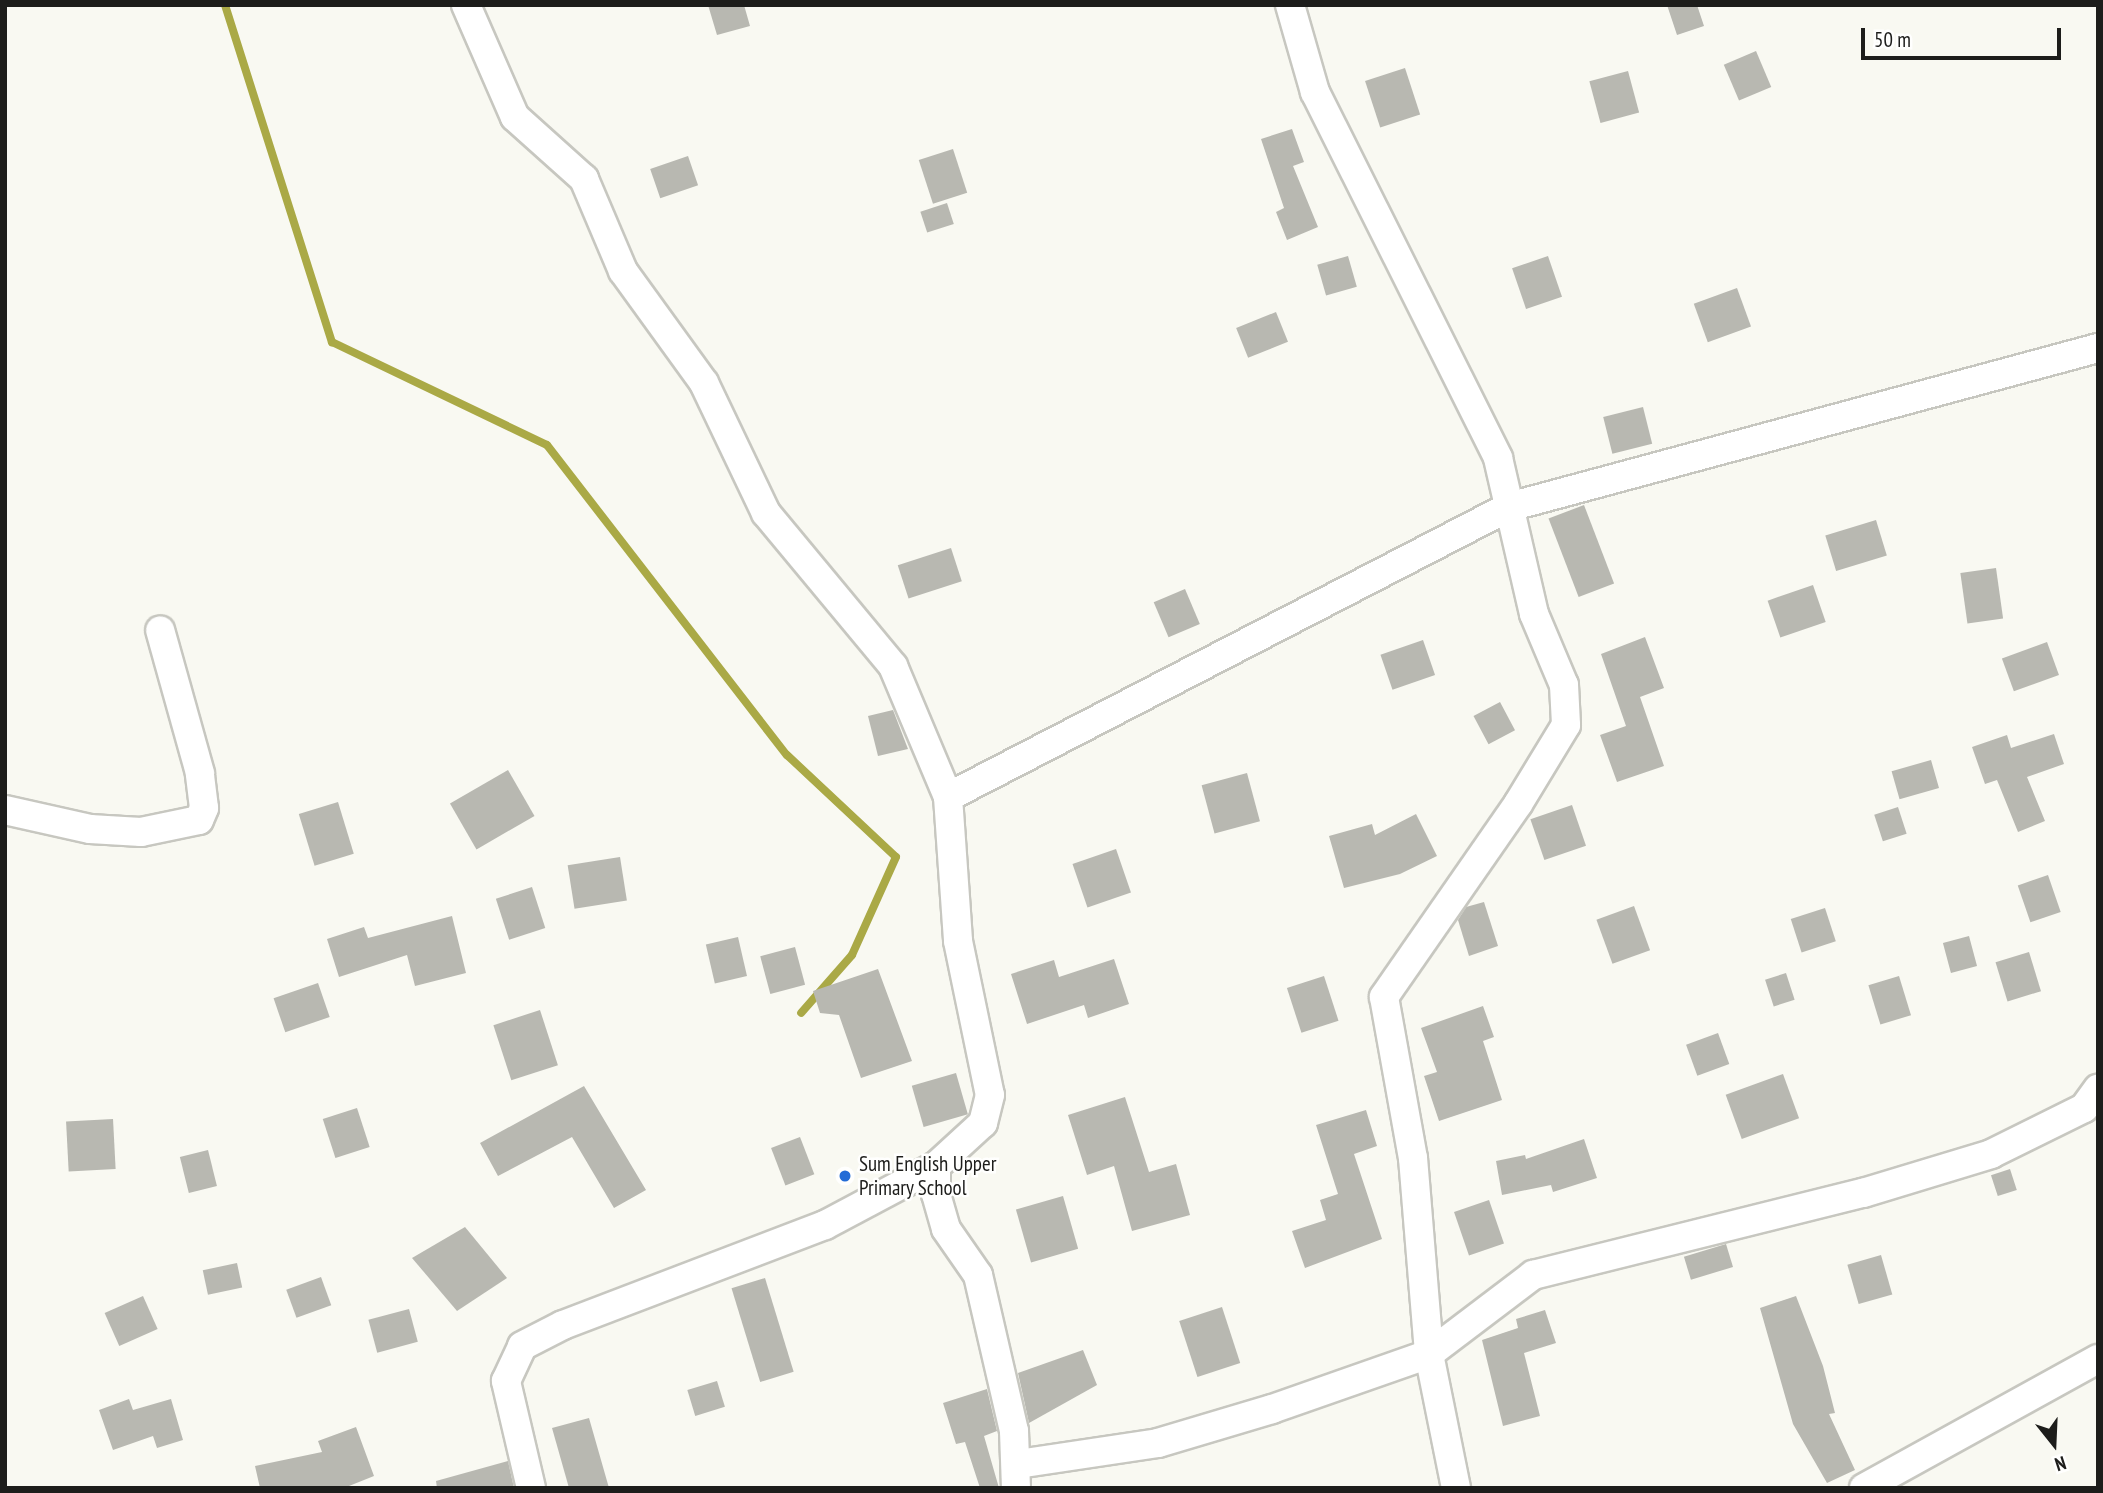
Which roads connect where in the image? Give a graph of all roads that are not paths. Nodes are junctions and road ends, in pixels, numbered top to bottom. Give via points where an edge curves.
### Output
1 (466, 5) edge
2 (1290, 5) edge
3 (2098, 348) edge
4 (1509, 507) junction
5 (160, 630) dead end
6 (948, 797) junction
7 (5, 810) edge
8 (2098, 1088) edge
9 (936, 1166) junction
10 (1429, 1354) junction
11 (2098, 1359) edge
12 (1017, 1476) edge
13 (531, 1488) edge
14 (1456, 1488) edge
15 (1864, 1488) edge

1 - 6 street via 514,117 584,179 623,271 704,383 766,513 894,666
2 - 4 street via 1315,92 1498,458
3 - 4 street
4 - 6 street
4 - 10 street via 1534,614 1564,685 1566,725 1518,804 1384,997 1413,1158
5 - 7 street via 200,773 204,808 199,820 141,832 90,829
6 - 9 street via 958,941 990,1095 983,1123
8 - 10 street via 2084,1108 1992,1154 1863,1193 1533,1275
9 - 12 street via 936,1194 946,1229 978,1275
9 - 13 street via 825,1225 563,1325 522,1346 506,1381
10 - 12 street via 1158,1443
10 - 14 street
11 - 15 street

